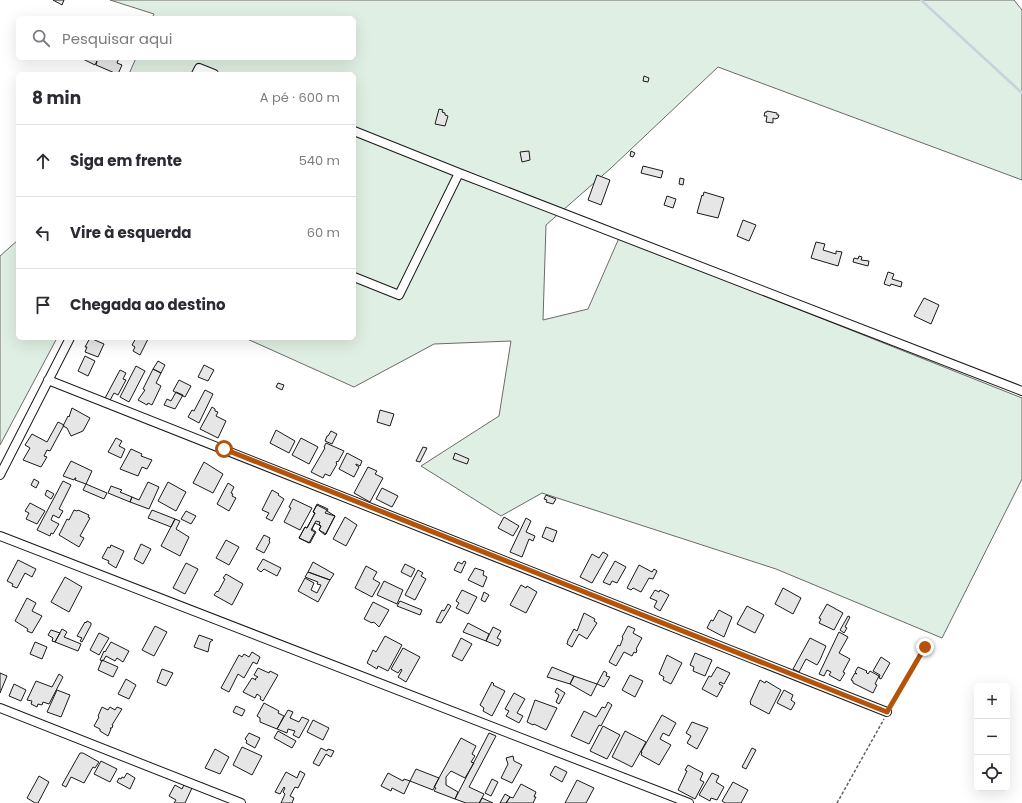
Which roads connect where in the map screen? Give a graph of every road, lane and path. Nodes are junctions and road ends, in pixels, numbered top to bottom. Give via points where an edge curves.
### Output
1 (197, 72) edge
2 (209, 72) edge
3 (356, 131) edge
4 (459, 173) junction
5 (356, 278) edge
6 (69, 340) edge
7 (48, 380) junction
8 (1022, 391) edge
9 (0, 475) edge
10 (0, 536) edge
11 (925, 647) dead end
12 (0, 708) edge
13 (887, 712) junction
14 (241, 803) edge
15 (689, 803) edge
16 (837, 803) edge

1 - 2 street via 199,68
3 - 4 street
4 - 5 street via 399,295
4 - 8 street
6 - 7 street
7 - 9 street
7 - 13 street
10 - 15 street
11 - 13 path
12 - 14 street
13 - 16 path

